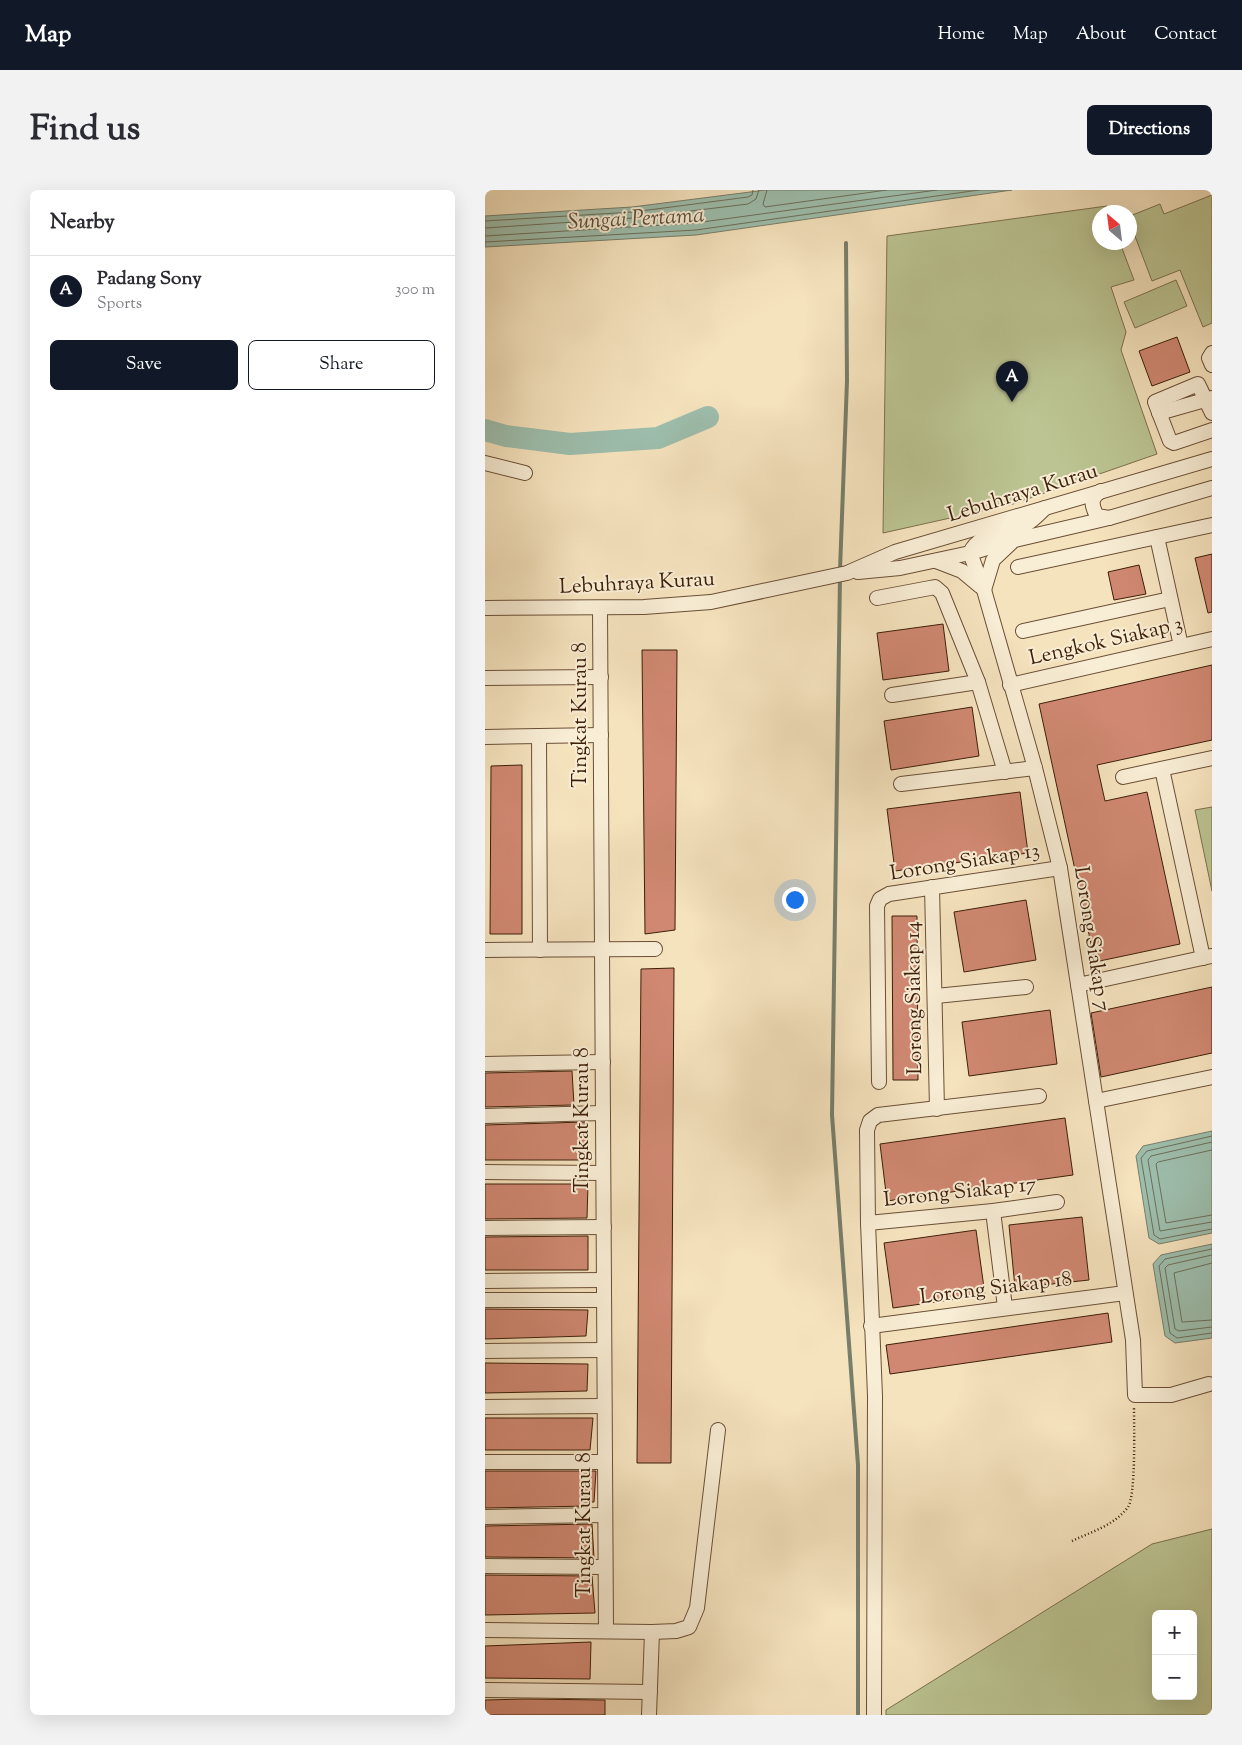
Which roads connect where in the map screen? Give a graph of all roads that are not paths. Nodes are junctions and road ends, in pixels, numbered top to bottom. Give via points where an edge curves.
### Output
1 (1212, 353) edge
2 (1212, 365) edge
3 (1209, 399) edge
4 (1212, 414) edge
5 (1212, 430) edge
6 (1212, 459) edge
7 (485, 463) edge
8 (525, 473) dead end
9 (1212, 488) edge
10 (1101, 491) junction
11 (1045, 508) junction
12 (1109, 518) junction
13 (1212, 525) edge
14 (1157, 537) junction
15 (1015, 540) junction
16 (970, 554) junction
17 (936, 561) junction
18 (1018, 567) dead end
19 (847, 573) junction
20 (984, 590) junction
21 (877, 598) dead end
22 (1170, 599) junction
23 (485, 608) edge
24 (600, 608) junction
25 (1023, 631) dead end
26 (1212, 639) edge
27 (1181, 646) junction
28 (601, 677) junction
29 (485, 678) edge
30 (978, 682) junction
31 (1010, 685) junction
32 (892, 695) dead end
33 (601, 735) junction
34 (539, 736) junction
35 (485, 737) edge
36 (1212, 758) edge
37 (1035, 768) junction
38 (1162, 769) junction
39 (1005, 772) junction
40 (1123, 777) dead end
41 (901, 784) dead end
42 (1060, 868) junction
43 (932, 887) junction
44 (602, 949) junction
45 (655, 949) dead end
46 (485, 950) edge
47 (540, 950) junction
48 (1207, 957) edge
49 (1078, 985) junction
50 (1026, 987) dead end
51 (936, 996) junction
52 (603, 1062) junction
53 (485, 1064) edge
54 (1212, 1077) edge
55 (879, 1082) dead end
56 (1039, 1096) dead end
57 (1096, 1101) junction
58 (937, 1108) junction
59 (603, 1113) junction
60 (485, 1116) edge
61 (485, 1172) edge
62 (603, 1173) junction
63 (1057, 1202) dead end
64 (993, 1211) junction
65 (868, 1223) junction
66 (604, 1226) junction
67 (485, 1228) edge
68 (604, 1280) junction
69 (485, 1281) edge
70 (1125, 1293) junction
71 (485, 1300) edge
72 (604, 1300) junction
73 (1005, 1307) junction
74 (871, 1326) junction
75 (604, 1350) junction
76 (485, 1351) edge
77 (1209, 1384) dead end
78 (605, 1406) junction
79 (485, 1407) edge
80 (718, 1430) dead end
81 (485, 1462) edge
82 (605, 1462) junction
83 (605, 1515) junction
84 (485, 1516) edge
85 (485, 1566) edge
86 (605, 1567) junction
87 (485, 1630) edge
88 (606, 1632) junction
89 (652, 1632) junction
90 (485, 1690) edge
91 (650, 1692) junction
92 (649, 1715) edge
93 (874, 1715) edge

1 - 2 street via 1209,358
3 - 4 street
3 - 5 street via 1198,384 1155,402 1170,441 1175,443
6 - 10 street, Lebuhraya Kurau
7 - 8 street
9 - 12 street, Lebuhraya Kurau
10 - 11 street, Lebuhraya Kurau
10 - 12 street via 1093,498 1092,505 1097,516
11 - 16 street via 1019,528 979,540
11 - 19 street, Lebuhraya Kurau via 895,552
12 - 15 street, Lebuhraya Kurau
13 - 14 street
14 - 18 street
14 - 22 street
15 - 16 street, Lebuhraya Kurau
15 - 20 street via 993,560
16 - 17 street, Lebuhraya Kurau
16 - 20 street, Lorong Siakap 7
17 - 19 street, Lebuhraya Kurau
17 - 20 street via 962,571
19 - 24 street, Lebuhraya Kurau via 711,602
20 - 31 street, Lorong Siakap 7
21 - 30 street via 935,587 941,593
22 - 25 street
22 - 27 street
23 - 24 street, Lebuhraya Kurau
24 - 28 street, Tingkat Kurau 8
26 - 27 street, Lengkok Siakap 3
27 - 31 street, Lengkok Siakap 3
28 - 29 street
28 - 33 street, Tingkat Kurau 8
30 - 32 street
30 - 39 street
31 - 37 street, Lorong Siakap 7
33 - 34 street
33 - 44 street, Tingkat Kurau 8
34 - 35 street
34 - 47 street
36 - 38 street
37 - 39 street
37 - 42 street, Lorong Siakap 7
38 - 40 street
38 - 48 street
39 - 41 street
42 - 43 street, Lorong Siakap 13
42 - 49 street, Lorong Siakap 7
43 - 51 street, Lorong Siakap 14
43 - 55 street, Lorong Siakap 13 via 889,894 877,906
44 - 45 street
44 - 47 street
44 - 52 street, Tingkat Kurau 8
46 - 47 street
48 - 49 street
49 - 57 street, Lorong Siakap 7
50 - 51 street
51 - 58 street, Lorong Siakap 14
52 - 53 street
52 - 59 street, Tingkat Kurau 8
54 - 57 street
56 - 58 street
57 - 70 street, Lorong Siakap 7
58 - 65 street via 878,1115 870,1121 867,1130
59 - 60 street
59 - 62 street, Tingkat Kurau 8
61 - 62 street
62 - 66 street, Tingkat Kurau 8
63 - 64 street, Lorong Siakap 17
64 - 65 street, Lorong Siakap 17
64 - 73 street
65 - 74 street
66 - 67 street
66 - 68 street, Tingkat Kurau 8
68 - 69 street
68 - 72 street, Tingkat Kurau 8
70 - 73 street, Lorong Siakap 18
70 - 77 street, Lorong Siakap 7 via 1133,1340 1135,1396 1171,1395
71 - 72 street
72 - 75 street, Tingkat Kurau 8
73 - 74 street, Lorong Siakap 18
74 - 93 street via 875,1396
75 - 76 street
75 - 78 street, Tingkat Kurau 8
78 - 79 street
78 - 82 street, Tingkat Kurau 8
80 - 89 street via 697,1608 689,1627
81 - 82 street
82 - 83 street, Tingkat Kurau 8
83 - 84 street
83 - 86 street, Tingkat Kurau 8
85 - 86 street
86 - 88 street, Tingkat Kurau 8
87 - 88 street
88 - 89 street
89 - 91 street
90 - 91 street
91 - 92 street

